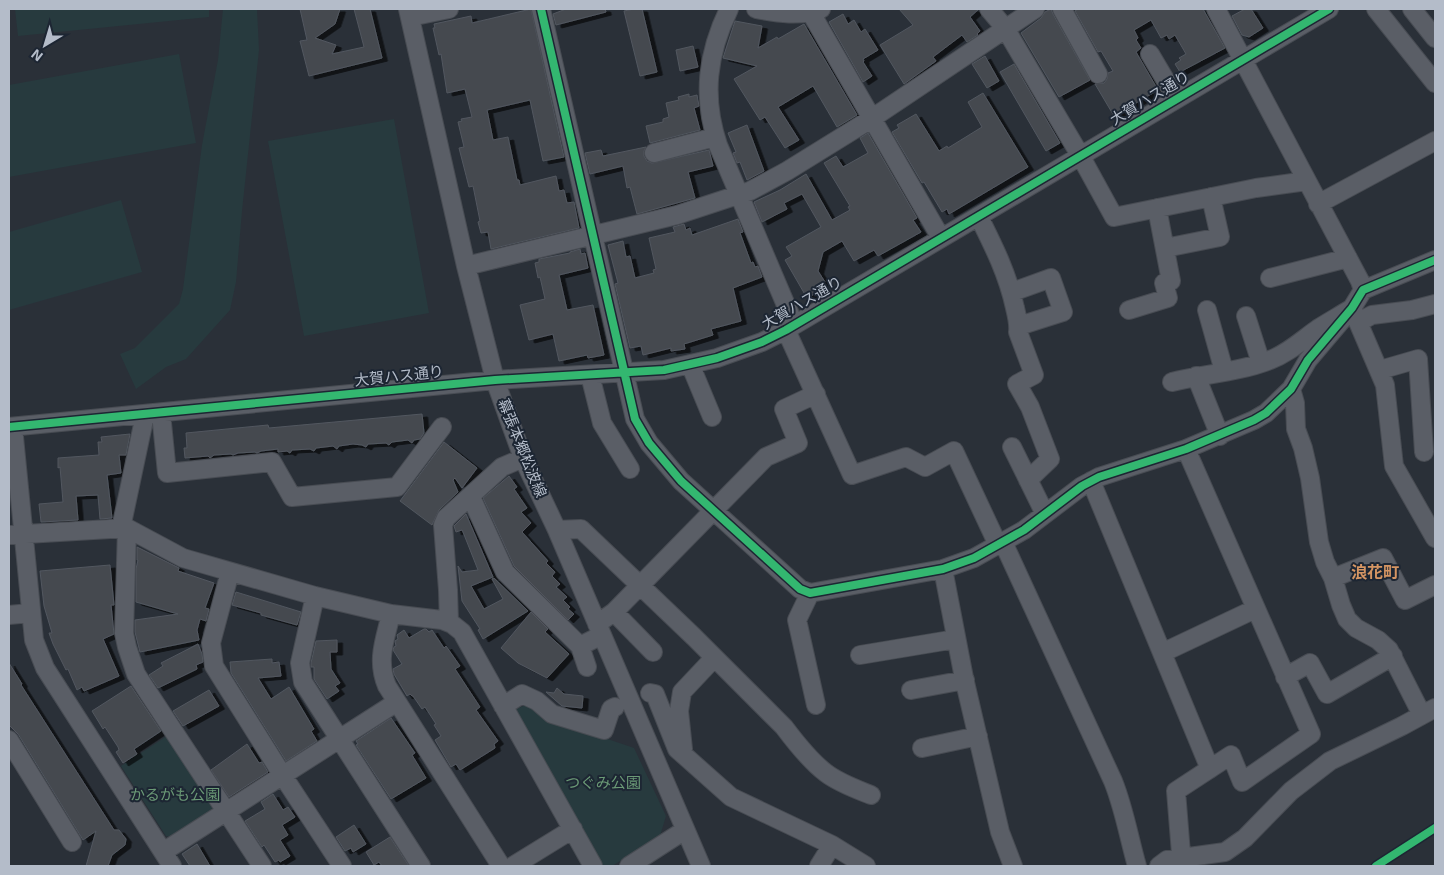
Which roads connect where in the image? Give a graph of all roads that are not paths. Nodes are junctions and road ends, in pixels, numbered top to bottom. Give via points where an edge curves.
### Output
1 (448, 9) edge
2 (541, 9) edge
3 (729, 9) edge
4 (756, 9) edge
5 (990, 9) edge
6 (1035, 9) edge
7 (1062, 9) edge
8 (1216, 9) edge
9 (1329, 9) edge
10 (1376, 9) edge
11 (1412, 9) edge
12 (815, 11) edge
13 (408, 13) edge
14 (1005, 28) junction
15 (1435, 38) edge
16 (1150, 54) dead end
17 (1242, 58) junction
18 (1098, 74) dead end
19 (1435, 83) edge
20 (1176, 98) junction
21 (871, 119) junction
22 (715, 137) junction
23 (1435, 141) edge
24 (654, 153) dead end
25 (1080, 155) junction
26 (1307, 181) junction
27 (739, 196) junction
28 (1211, 197) junction
29 (1318, 204) junction
30 (1157, 208) junction
31 (979, 217) junction
32 (593, 234) junction
33 (941, 238) junction
34 (1165, 248) junction
35 (1348, 258) junction
36 (1435, 260) edge
37 (466, 266) junction
38 (1270, 278) dead end
39 (1363, 290) junction
40 (1012, 292) junction
41 (1435, 304) edge
42 (1128, 310) dead end
43 (1206, 310) dead end
44 (1355, 315) junction
45 (1246, 316) dead end
46 (1019, 326) junction
47 (790, 327) junction
48 (1261, 362) junction
49 (690, 364) junction
50 (1224, 370) junction
51 (1380, 370) junction
52 (625, 372) junction
53 (590, 374) junction
54 (1196, 376) junction
55 (495, 380) junction
56 (1172, 382) dead end
57 (1291, 389) junction
58 (816, 394) junction
59 (153, 414) junction
60 (712, 417) dead end
61 (11, 427) edge
62 (442, 427) dead end
63 (1220, 436) junction
64 (1043, 441) junction
65 (1186, 449) junction
66 (1424, 452) dead end
67 (523, 458) junction
68 (630, 469) dead end
69 (1028, 480) junction
70 (1090, 481) junction
71 (471, 497) junction
72 (715, 510) junction
73 (1045, 514) junction
74 (1430, 518) edge
75 (124, 528) junction
76 (557, 530) junction
77 (16, 534) edge
78 (1435, 538) edge
79 (1000, 544) junction
80 (943, 569) junction
81 (230, 572) junction
82 (1333, 578) junction
83 (1435, 585) edge
84 (639, 586) junction
85 (810, 593) junction
86 (315, 596) junction
87 (1255, 609) junction
88 (614, 612) junction
89 (30, 613) junction
90 (391, 614) junction
91 (9, 615) edge
92 (449, 622) junction
93 (600, 630) junction
94 (956, 638) junction
95 (580, 646) junction
96 (653, 652) dead end
97 (1162, 653) junction
98 (860, 655) dead end
99 (1393, 656) junction
100 (714, 658) junction
101 (587, 667) dead end
102 (1285, 677) junction
103 (965, 680) junction
104 (911, 690) dead end
105 (650, 693) dead end
106 (397, 702) junction
107 (816, 705) dead end
108 (503, 706) junction
109 (615, 707) dead end
110 (1429, 712) edge
111 (978, 736) junction
112 (9, 740) edge
113 (339, 740) junction
114 (922, 748) dead end
115 (683, 754) junction
116 (1210, 769) junction
117 (283, 776) junction
118 (871, 796) dead end
119 (228, 812) junction
120 (573, 829) junction
121 (685, 830) junction
122 (72, 842) dead end
123 (832, 845) junction
124 (167, 859) edge
125 (1181, 862) edge
126 (262, 866) edge
127 (342, 866) edge
128 (421, 866) edge
129 (501, 866) edge
130 (513, 866) edge
131 (593, 866) edge
132 (629, 866) edge
133 (701, 866) edge
134 (819, 866) edge
135 (866, 866) edge
136 (1013, 866) edge
137 (1137, 866) edge
138 (1159, 866) edge

1 - 13 street
2 - 32 street
3 - 22 street via 712,53 708,81
4 - 12 street via 776,13
5 - 14 street
6 - 14 street
7 - 18 street
8 - 17 street
9 - 17 street, 大賀ハス通り
10 - 19 street
11 - 15 street
12 - 21 street
13 - 37 street, 幕張本郷松波線
14 - 21 street
14 - 25 street
16 - 20 street
17 - 20 street, 大賀ハス通り
17 - 26 street
20 - 25 street, 大賀ハス通り
21 - 27 street via 787,171
21 - 33 street
22 - 24 street
22 - 27 street
23 - 29 street
25 - 30 street via 1114,218
25 - 31 street, 大賀ハス通り
26 - 28 street
26 - 29 street
27 - 32 street via 677,215
27 - 47 street
28 - 30 street
28 - 34 street via 1220,236
29 - 35 street
30 - 34 street
31 - 33 street, 大賀ハス通り
31 - 40 street via 1002,263
32 - 37 street
32 - 52 street
33 - 47 street, 大賀ハス通り
34 - 42 street via 1172,281 1164,283 1168,298
35 - 38 street
35 - 39 street
36 - 39 street
37 - 55 street, 幕張本郷松波線
39 - 44 street
40 - 46 street
40 - 46 street via 1051,278 1063,312
41 - 44 street via 1412,310
43 - 50 street
44 - 48 street via 1287,352
44 - 51 street
44 - 57 street via 1308,360
45 - 48 street
46 - 64 street via 1018,332 1034,375 1016,384 1030,407
47 - 49 street, 大賀ハス通り via 762,342
47 - 58 street
48 - 50 street
49 - 52 street, 大賀ハス通り via 664,370
49 - 60 street
50 - 54 street
51 - 66 street via 1418,359
51 - 74 street via 1385,385 1394,466
52 - 53 street, 大賀ハス通り
52 - 72 street via 635,418 649,443 681,481
53 - 55 street, 大賀ハス通り
53 - 68 street via 602,424
54 - 56 street
54 - 63 street
55 - 59 street, 大賀ハス通り
55 - 67 street, 幕張本郷松波線
57 - 63 street via 1266,413
57 - 82 street via 1296,428 1310,478 1319,542
58 - 72 street via 784,409 798,443 766,457
58 - 79 street via 852,475 906,457 925,466 954,451
59 - 61 street, 大賀ハス通り
59 - 62 street via 167,473 272,462 292,497 397,487
59 - 75 street
61 - 77 street
63 - 65 street
64 - 69 street via 1050,459
64 - 69 street via 1016,455
65 - 70 street
65 - 87 street
67 - 71 street via 502,467
67 - 76 street, 幕張本郷松波線
69 - 73 street
70 - 73 street
70 - 97 street
71 - 92 street via 442,525
71 - 95 street via 505,572
72 - 84 street
72 - 85 street via 800,589
73 - 79 street
74 - 78 street
75 - 77 street
75 - 81 street via 183,558
75 - 119 street via 124,633 136,674
76 - 84 street via 581,529
76 - 93 street, 幕張本郷松波線
77 - 89 street
79 - 80 street
79 - 137 street via 1113,781
80 - 85 street
80 - 94 street
81 - 86 street
81 - 117 street via 211,643 214,666
82 - 83 street via 1383,558 1405,600
82 - 99 street via 1347,619 1378,640
84 - 88 street
84 - 100 street
85 - 107 street via 797,620
86 - 90 street
86 - 113 street via 300,664 303,682
87 - 97 street
87 - 102 street
88 - 93 street
88 - 96 street
89 - 91 street
89 - 124 street via 34,640 45,668
90 - 92 street
90 - 106 street via 381,657 382,673
92 - 108 street via 462,632
93 - 95 street
93 - 121 street, 幕張本郷松波線
94 - 98 street
94 - 103 street
95 - 101 street
97 - 116 street
99 - 102 street via 1327,694 1310,663
99 - 110 street
100 - 115 street via 682,692 679,712
100 - 118 street via 826,774
102 - 116 street via 1311,734 1242,782 1231,755
103 - 104 street
103 - 111 street
105 - 115 street via 655,694 677,749
106 - 113 street
106 - 129 street
108 - 109 street via 522,694 552,714 604,730 611,709
108 - 120 street
110 - 125 street via 1330,761 1291,791 1245,838 1225,852
111 - 114 street
111 - 136 street via 1000,832
112 - 122 street
113 - 117 street
113 - 128 street
115 - 123 street via 731,797
116 - 125 street via 1176,791
117 - 119 street
117 - 127 street
119 - 124 street
119 - 126 street
120 - 130 street
120 - 131 street
121 - 132 street
121 - 133 street, 幕張本郷松波線
123 - 134 street
123 - 135 street
125 - 138 street via 1167,860

